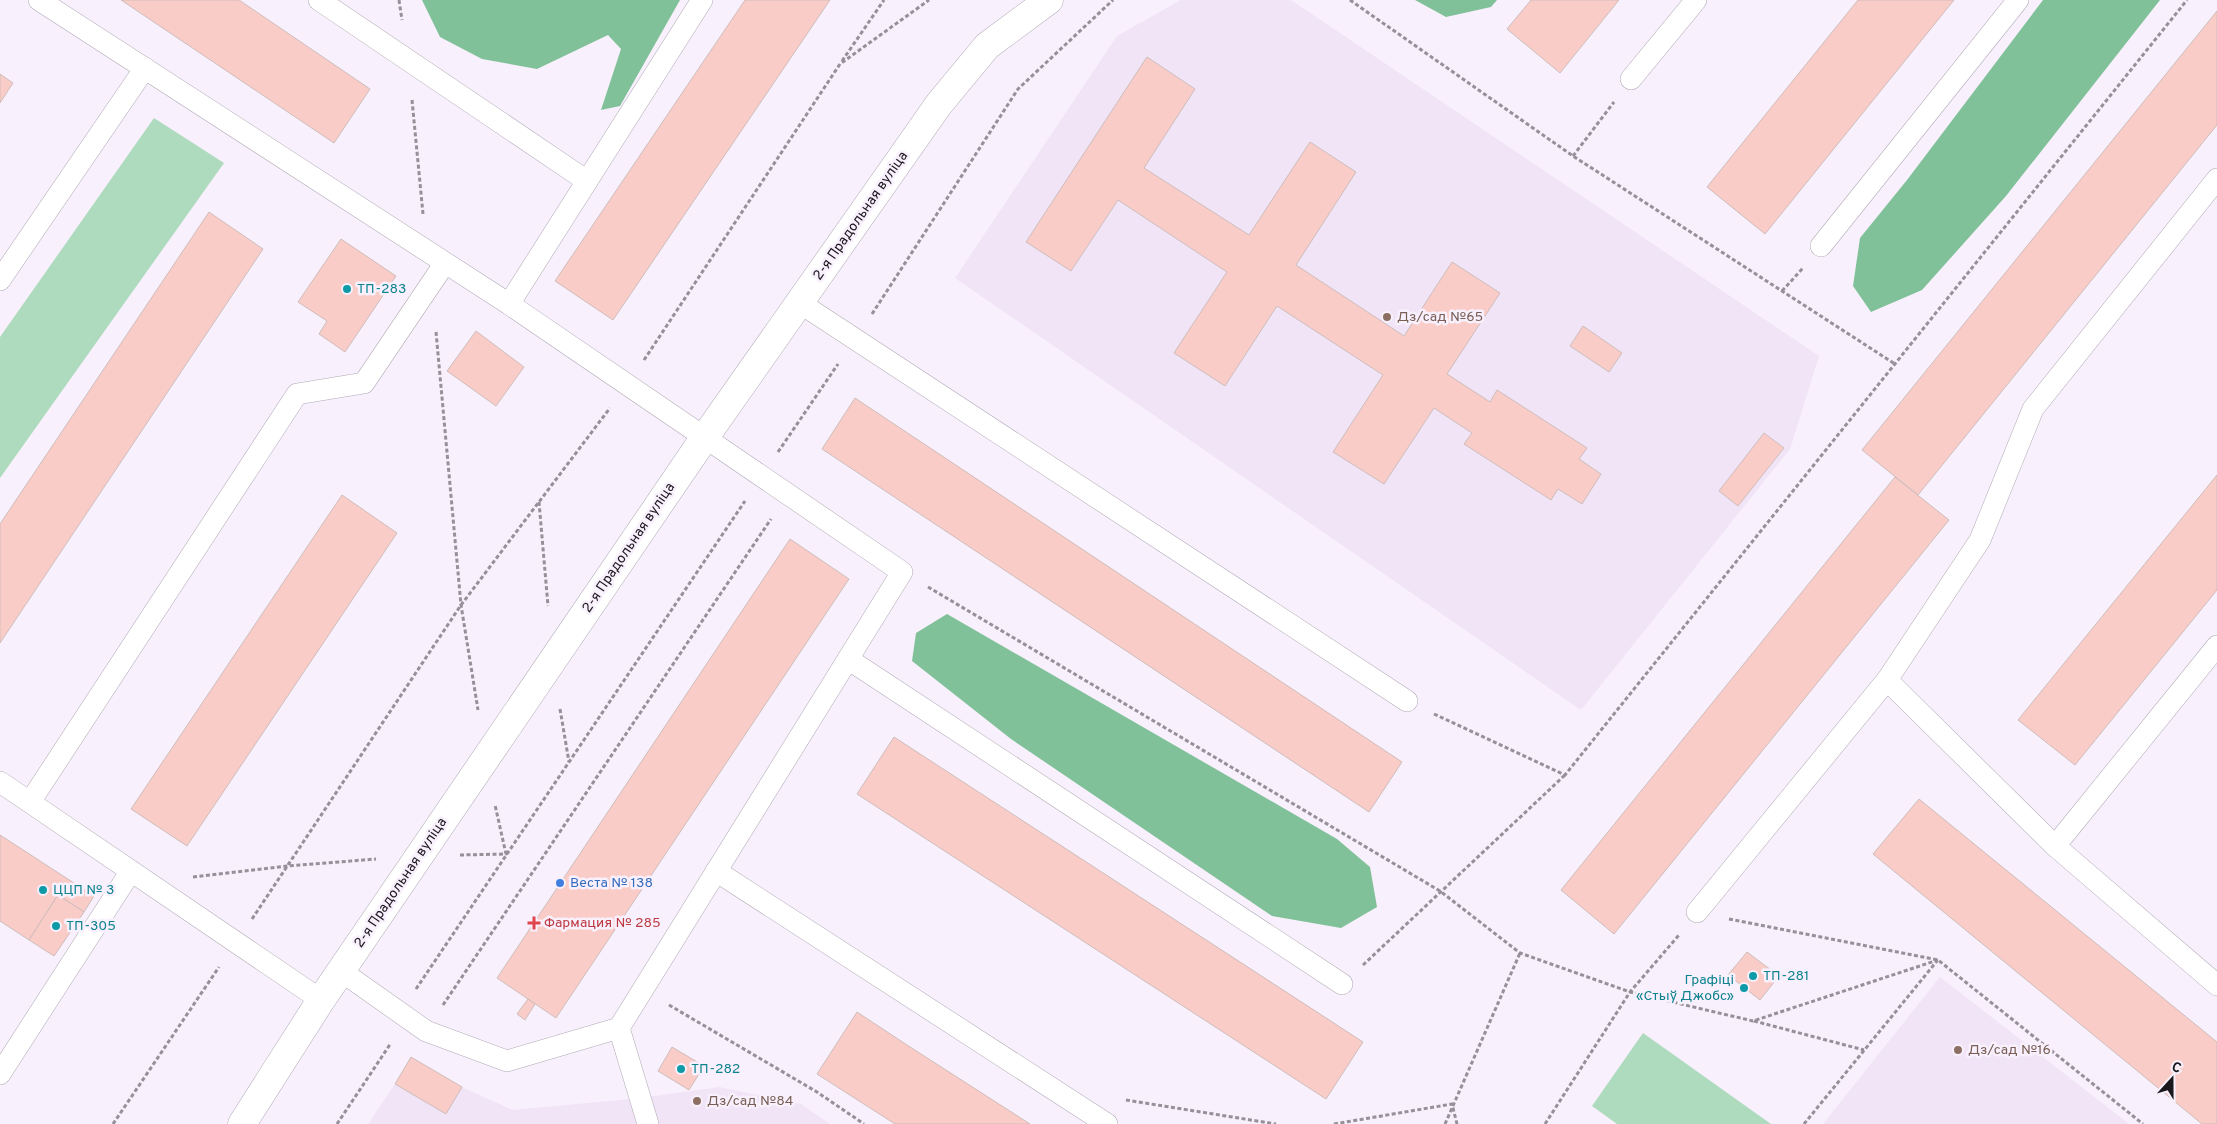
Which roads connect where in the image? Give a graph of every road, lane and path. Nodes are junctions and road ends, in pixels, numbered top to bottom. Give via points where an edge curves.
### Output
1 (40, 0) edge
2 (319, 0) edge
3 (399, 0) edge
4 (702, 0) edge
5 (884, 0) edge
6 (929, 0) edge
7 (1049, 0) edge
8 (1113, 0) edge
9 (1350, 0) edge
10 (1696, 0) edge
11 (2018, 0) edge
12 (2187, 0) edge
13 (408, 60) junction
14 (840, 64) junction
15 (145, 68) junction
16 (1631, 79) joint
17 (1573, 156) junction
18 (2217, 179) edge
19 (587, 182) junction
20 (1821, 246) dead end
21 (427, 252) junction
22 (445, 263) junction
23 (0, 280) edge
24 (431, 284) junction
25 (800, 303) junction
26 (508, 304) junction
27 (855, 339) junction
28 (1895, 364) junction
29 (628, 385) junction
30 (705, 437) junction
31 (762, 476) junction
32 (788, 494) junction
33 (902, 572) junction
34 (461, 604) junction
35 (2217, 646) edge
36 (848, 658) junction
37 (1888, 680) junction
38 (1407, 701) joint
39 (486, 759) junction
40 (1565, 776) junction
41 (0, 782) edge
42 (30, 802) junction
43 (2055, 846) junction
44 (506, 854) junction
45 (420, 856) junction
46 (288, 866) junction
47 (716, 872) junction
48 (139, 877) junction
49 (1440, 891) junction
50 (1697, 912) junction
51 (236, 942) junction
52 (1520, 953) junction
53 (1938, 960) junction
54 (341, 971) junction
55 (1342, 984) joint
56 (2217, 986) edge
57 (642, 990) junction
58 (1630, 992) junction
59 (322, 1000) junction
60 (402, 1016) junction
61 (1753, 1021) junction
62 (619, 1028) junction
63 (426, 1031) junction
64 (1864, 1050) junction
65 (0, 1074) edge
66 (1120, 1099) dead end
67 (1452, 1104) junction
68 (113, 1124) edge
69 (242, 1124) edge
70 (337, 1124) edge
71 (648, 1124) edge
72 (864, 1124) edge
73 (1107, 1124) edge
74 (1276, 1124) edge
75 (1334, 1124) edge
76 (1445, 1124) edge
77 (1457, 1124) edge
78 (1545, 1124) edge
79 (1804, 1124) edge
80 (2143, 1124) edge

1 - 15 lane
2 - 13 lane
3 - 13 path
4 - 19 lane
5 - 14 path
6 - 14 path
7 - 25 street, 2-я Прадольная вуліца via 981,53 939,104
8 - 27 path via 1018,89
9 - 17 path
10 - 16 lane
11 - 20 lane
12 - 28 path
13 - 19 lane
13 - 21 path
14 - 29 path
15 - 21 lane
15 - 23 lane
16 - 17 path
17 - 28 path
18 - 37 lane via 2033,409 1980,540
19 - 26 lane
21 - 22 lane
22 - 24 lane
22 - 26 lane
24 - 34 path
24 - 42 lane via 364,383 296,394
25 - 27 lane
25 - 30 street, 2-я Прадольная вуліца
26 - 29 lane
27 - 31 path
27 - 38 lane
28 - 40 path
29 - 30 lane
29 - 34 path
30 - 31 lane
30 - 39 street, 2-я Прадольная вуліца
31 - 32 lane
31 - 44 path
32 - 33 lane
32 - 63 path
33 - 36 lane
33 - 49 path
34 - 39 path
34 - 46 path
35 - 43 lane
36 - 47 lane
36 - 55 lane
37 - 43 lane
37 - 50 lane
38 - 40 path
39 - 44 path
39 - 45 street, 2-я Прадольная вуліца
40 - 49 path
41 - 42 lane
42 - 48 lane
43 - 56 lane
44 - 45 path
44 - 60 path via 403,1008
45 - 46 path
45 - 54 street, 2-я Прадольная вуліца
46 - 48 path
46 - 51 path
47 - 57 lane
47 - 73 lane
48 - 51 lane
48 - 65 lane
49 - 52 path
49 - 55 path
50 - 53 path
50 - 58 path
51 - 59 lane
51 - 68 path
52 - 58 path
52 - 67 path
53 - 61 path
53 - 64 path
53 - 80 path
54 - 59 street, 2-я Прадольная вуліца
54 - 60 lane
57 - 62 lane
57 - 72 path via 817,1092
58 - 61 path
58 - 78 path
59 - 69 street, 2-я Прадольная вуліца
60 - 63 lane
60 - 70 path via 401,1028
61 - 64 path
62 - 63 lane via 507,1061
62 - 71 lane
64 - 79 path
66 - 74 path
67 - 75 path
67 - 76 path
67 - 77 path

